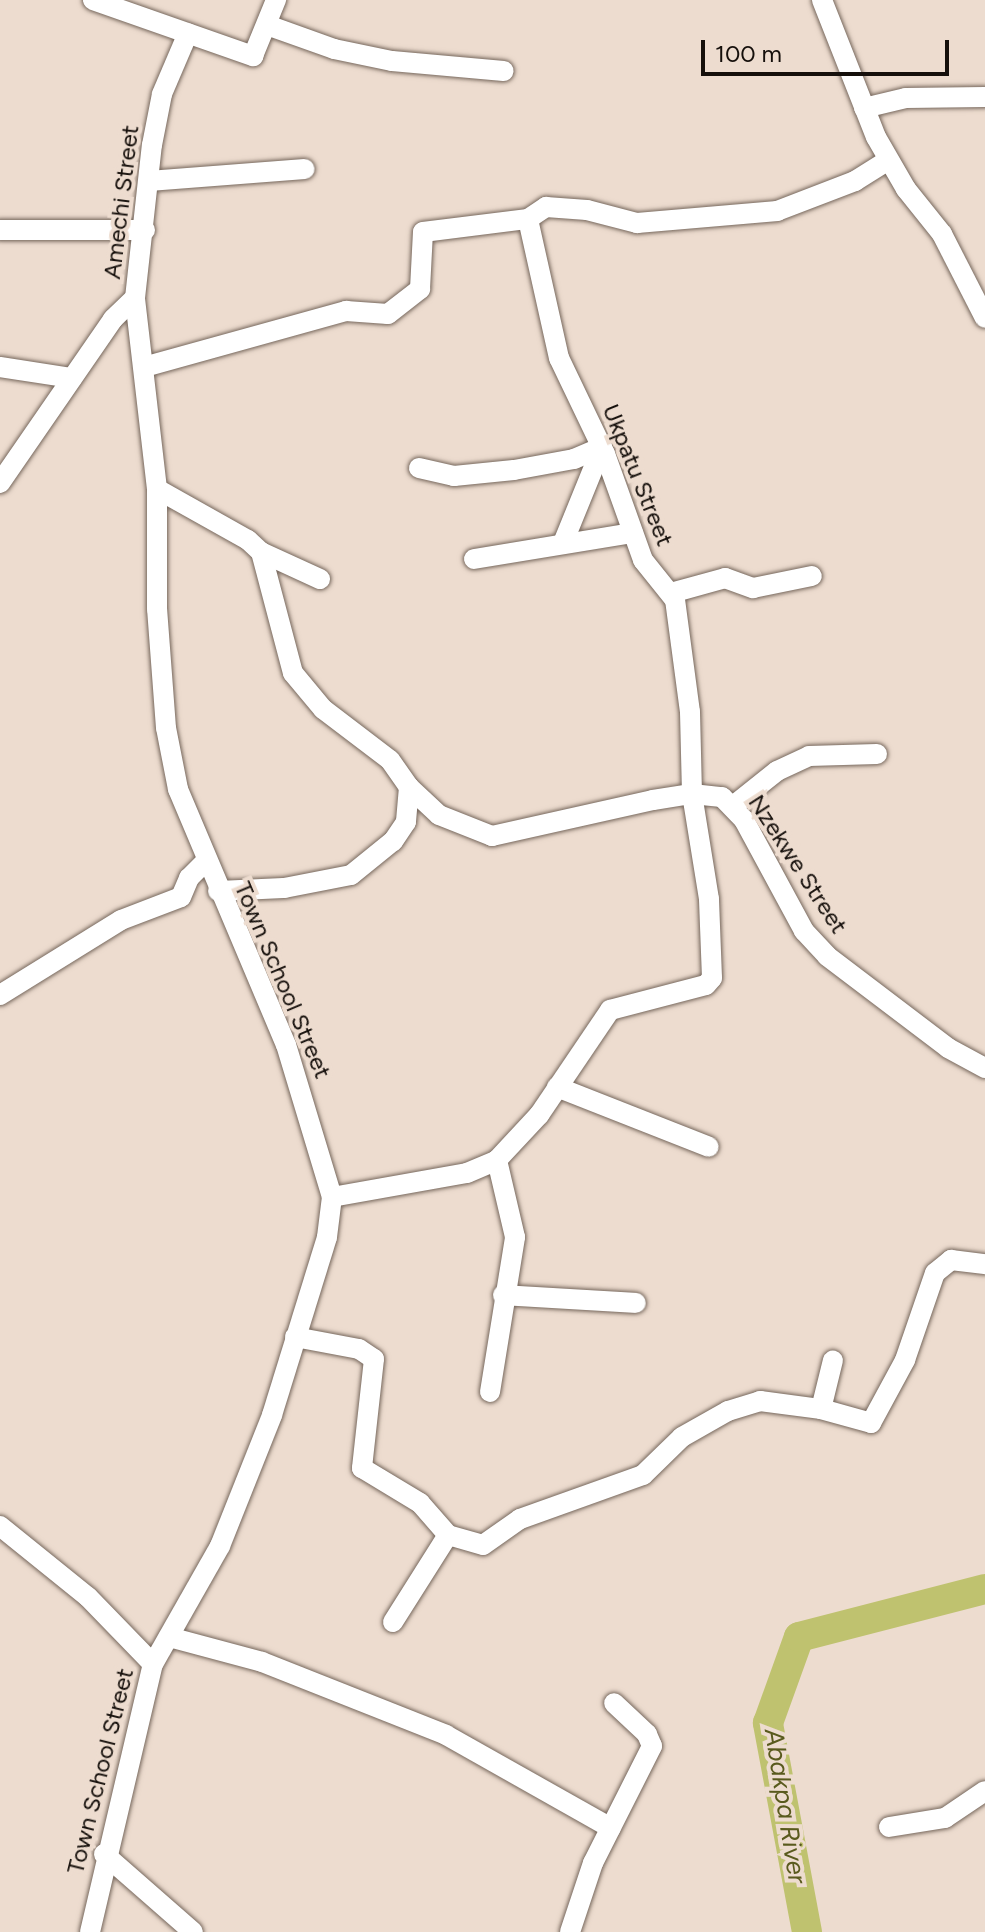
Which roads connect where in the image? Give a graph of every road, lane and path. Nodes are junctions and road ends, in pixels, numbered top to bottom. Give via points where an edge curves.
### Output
1 (93, 0) edge
2 (276, 0) edge
3 (822, 0) edge
4 (267, 25) junction
5 (188, 33) junction
6 (504, 71) dead end
7 (985, 97) edge
8 (864, 108) junction
9 (888, 160) junction
10 (305, 169) dead end
11 (149, 181) junction
12 (528, 219) junction
13 (0, 230) edge
14 (145, 230) junction
15 (135, 298) junction
16 (985, 318) edge
17 (0, 367) edge
18 (144, 367) junction
19 (72, 378) junction
20 (602, 447) junction
21 (419, 468) dead end
22 (0, 483) edge
23 (157, 489) junction
24 (633, 533) junction
25 (563, 543) junction
26 (261, 552) junction
27 (474, 559) dead end
28 (812, 576) dead end
29 (320, 579) dead end
30 (671, 593) junction
31 (877, 754) dead end
32 (409, 787) junction
33 (692, 794) junction
34 (733, 806) junction
35 (205, 862) junction
36 (218, 891) junction
37 (0, 995) edge
38 (985, 1068) edge
39 (557, 1087) junction
40 (709, 1147) dead end
41 (497, 1160) junction
42 (332, 1197) junction
43 (985, 1264) edge
44 (503, 1295) junction
45 (636, 1303) dead end
46 (295, 1337) junction
47 (833, 1360) dead end
48 (490, 1392) dead end
49 (821, 1409) junction
50 (0, 1526) edge
51 (448, 1535) junction
52 (393, 1622) dead end
53 (169, 1637) junction
54 (153, 1664) junction
55 (614, 1703) dead end
56 (985, 1791) edge
57 (889, 1827) dead end
58 (611, 1828) junction
59 (104, 1854) junction
60 (90, 1932) edge
61 (193, 1932) edge
62 (570, 1932) edge

1 - 5 street
2 - 4 street
3 - 8 street
4 - 5 street via 253,56
4 - 6 street via 334,49 392,61
5 - 11 street, Amechi Street via 162,94
7 - 8 street via 906,98
8 - 9 street
9 - 12 street via 855,181 777,211 637,223 587,210 546,207
9 - 16 street via 942,234
10 - 11 street
11 - 14 street, Amechi Street
12 - 18 street via 423,232 420,289 388,314 346,311
12 - 20 street, Ukpatu Street via 559,358
13 - 14 street
14 - 15 street, Amechi Street
15 - 18 street, Town School Street
15 - 19 street, Amechi Street via 113,319
17 - 19 street
18 - 23 street, Town School Street
19 - 22 street, Amechi Street
20 - 21 street via 514,470 454,476
20 - 24 street, Ukpatu Street
20 - 25 street
23 - 26 street
23 - 35 street, Town School Street via 157,609 166,728 178,789
24 - 25 street
24 - 30 street, Ukpatu Street via 643,560
25 - 27 street
26 - 29 street
26 - 32 street, Nzekwe Street via 293,673 323,709 390,760
28 - 30 street via 753,588 725,578
30 - 33 street via 690,712
31 - 34 street via 801,758
32 - 33 street, Nzekwe Street via 439,815 492,836
32 - 36 street via 406,822 393,841 351,875 284,888
33 - 34 street, Nzekwe Street via 722,797
33 - 39 street via 709,899 710,983 610,1010
34 - 38 street, Nzekwe Street via 804,931 827,956 948,1048
35 - 36 street, Town School Street
35 - 37 street via 189,878 181,897 121,920
36 - 42 street, Town School Street via 286,1045
39 - 40 street
39 - 41 street via 525,1133
41 - 42 street via 467,1173
41 - 44 street via 515,1237
42 - 46 street, Town School Street via 327,1237
43 - 49 street via 951,1260 935,1273 905,1360 871,1423
44 - 45 street
44 - 48 street
46 - 51 street via 359,1349 374,1359 362,1468 420,1503
46 - 53 street, Town School Street via 272,1415 220,1546
47 - 49 street
49 - 51 street via 760,1401 728,1411 682,1437 643,1475 520,1519 483,1545
50 - 54 street via 88,1597
51 - 52 street
53 - 54 street, Town School Street
53 - 58 street via 262,1662 446,1735
54 - 59 street, Town School Street
55 - 58 street via 647,1734 652,1746
56 - 57 street via 945,1818
58 - 62 street
59 - 60 street, Town School Street
59 - 61 street

